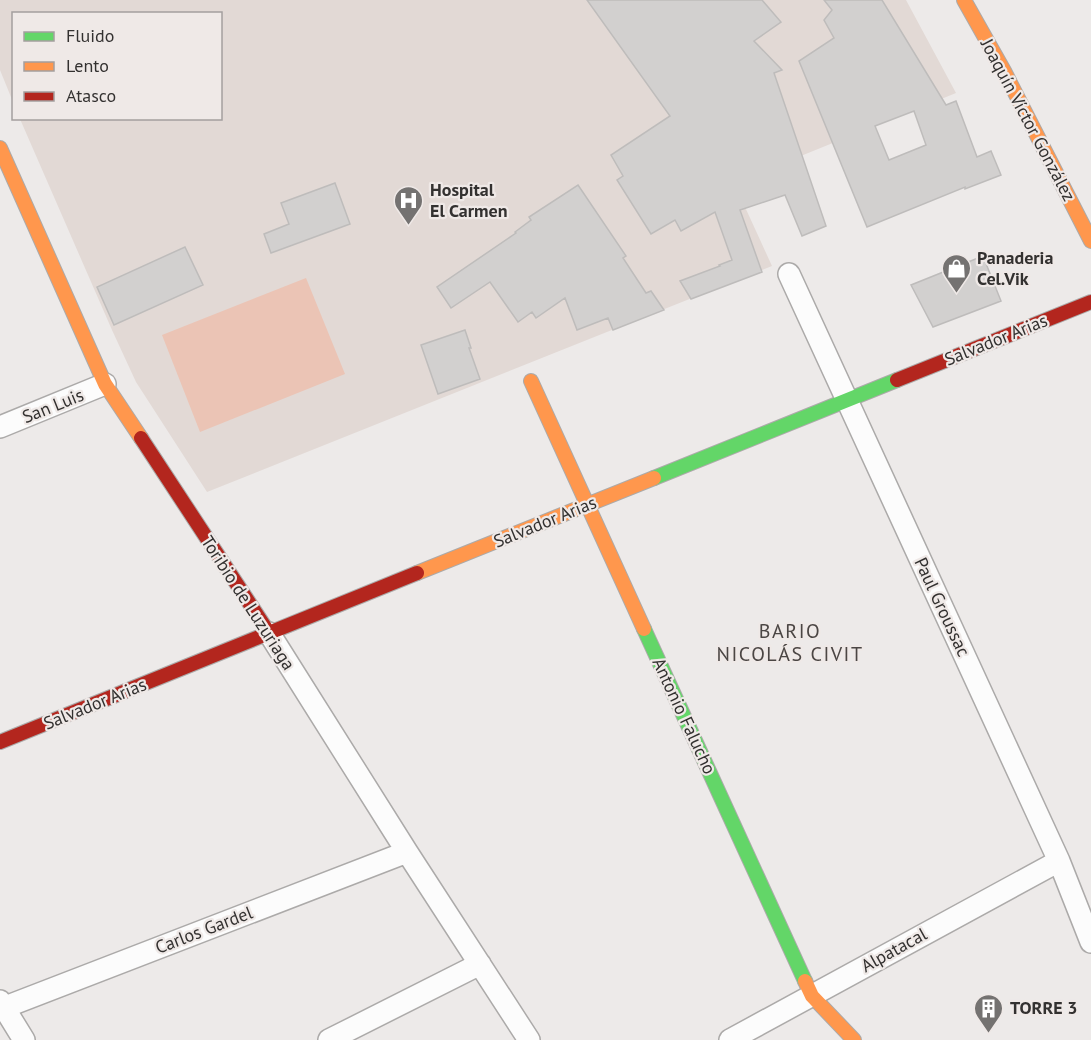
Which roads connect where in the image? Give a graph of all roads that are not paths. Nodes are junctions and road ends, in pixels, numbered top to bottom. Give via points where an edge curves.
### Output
1 (964, 0) edge
2 (2, 156) edge
3 (1091, 241) edge
4 (789, 274) dead end
5 (1091, 302) edge
6 (531, 381) dead end
7 (105, 384) junction
8 (846, 400) junction
9 (0, 428) edge
10 (587, 505) junction
11 (268, 633) junction
12 (0, 742) edge
13 (407, 852) junction
14 (1059, 861) junction
15 (1091, 942) edge
16 (480, 964) junction
17 (812, 996) junction
18 (1, 1006) edge
19 (24, 1040) edge
20 (329, 1040) edge
21 (529, 1040) edge
22 (730, 1040) edge
23 (854, 1040) edge

1 - 3 street, Joaquín Víctor González
2 - 7 street, Toribio de Luzuriaga
4 - 8 street, Paul Groussac
5 - 8 street, Salvador Arias
6 - 10 street, Antonio Falucho
7 - 9 street, San Luis
7 - 11 street, Toribio de Luzuriaga
8 - 10 street, Salvador Arias
8 - 14 street, Paul Groussac
10 - 11 street, Salvador Arias
10 - 17 street, Antonio Falucho
11 - 12 street, Salvador Arias
11 - 13 street, Toribio de Luzuriaga
13 - 16 street, Toribio de Luzuriaga
13 - 18 street, Carlos Gardel
14 - 15 street, Paul Groussac
14 - 17 street, Alpatacal
16 - 20 street
16 - 21 street, Toribio de Luzuriaga
17 - 22 street, Alpatacal
17 - 23 street, Antonio Falucho
18 - 19 street

